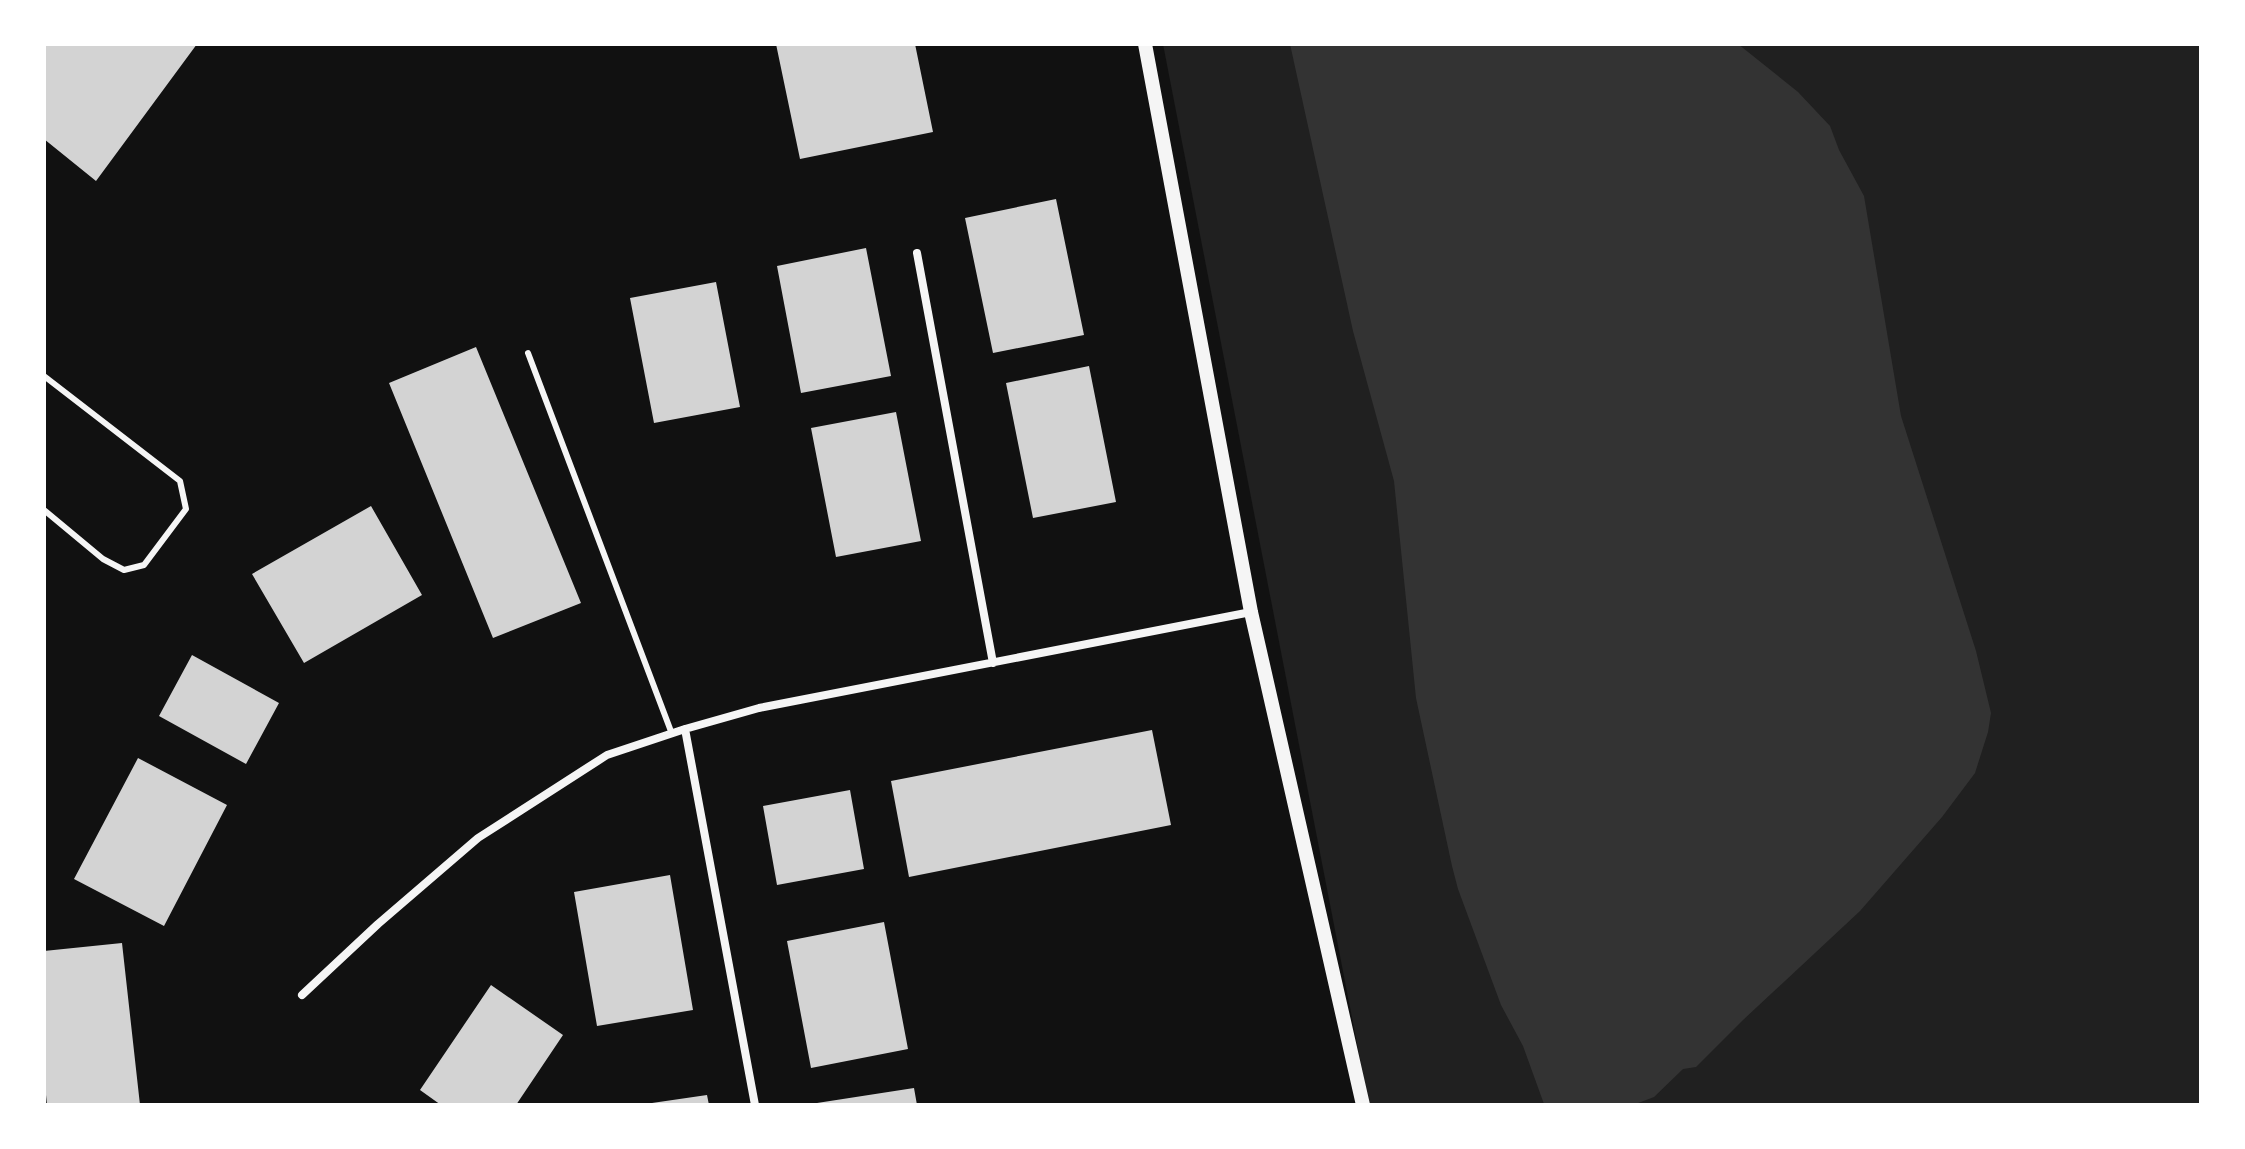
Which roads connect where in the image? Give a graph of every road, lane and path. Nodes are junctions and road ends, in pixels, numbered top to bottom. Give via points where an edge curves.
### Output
1 (1145, 44) edge
2 (917, 253) dead end
3 (528, 353) dead end
4 (44, 376) edge
5 (44, 510) edge
6 (1251, 612) junction
7 (993, 663) junction
8 (685, 729) junction
9 (672, 734) junction
10 (302, 995) dead end
11 (755, 1105) edge
12 (1363, 1105) edge

1 - 6 street
2 - 7 street
3 - 9 lane
4 - 5 lane via 180,481 186,509 144,565 124,570
6 - 7 street
6 - 12 street
7 - 8 street via 759,708
8 - 9 street
8 - 11 street
9 - 10 street via 607,755 478,838

